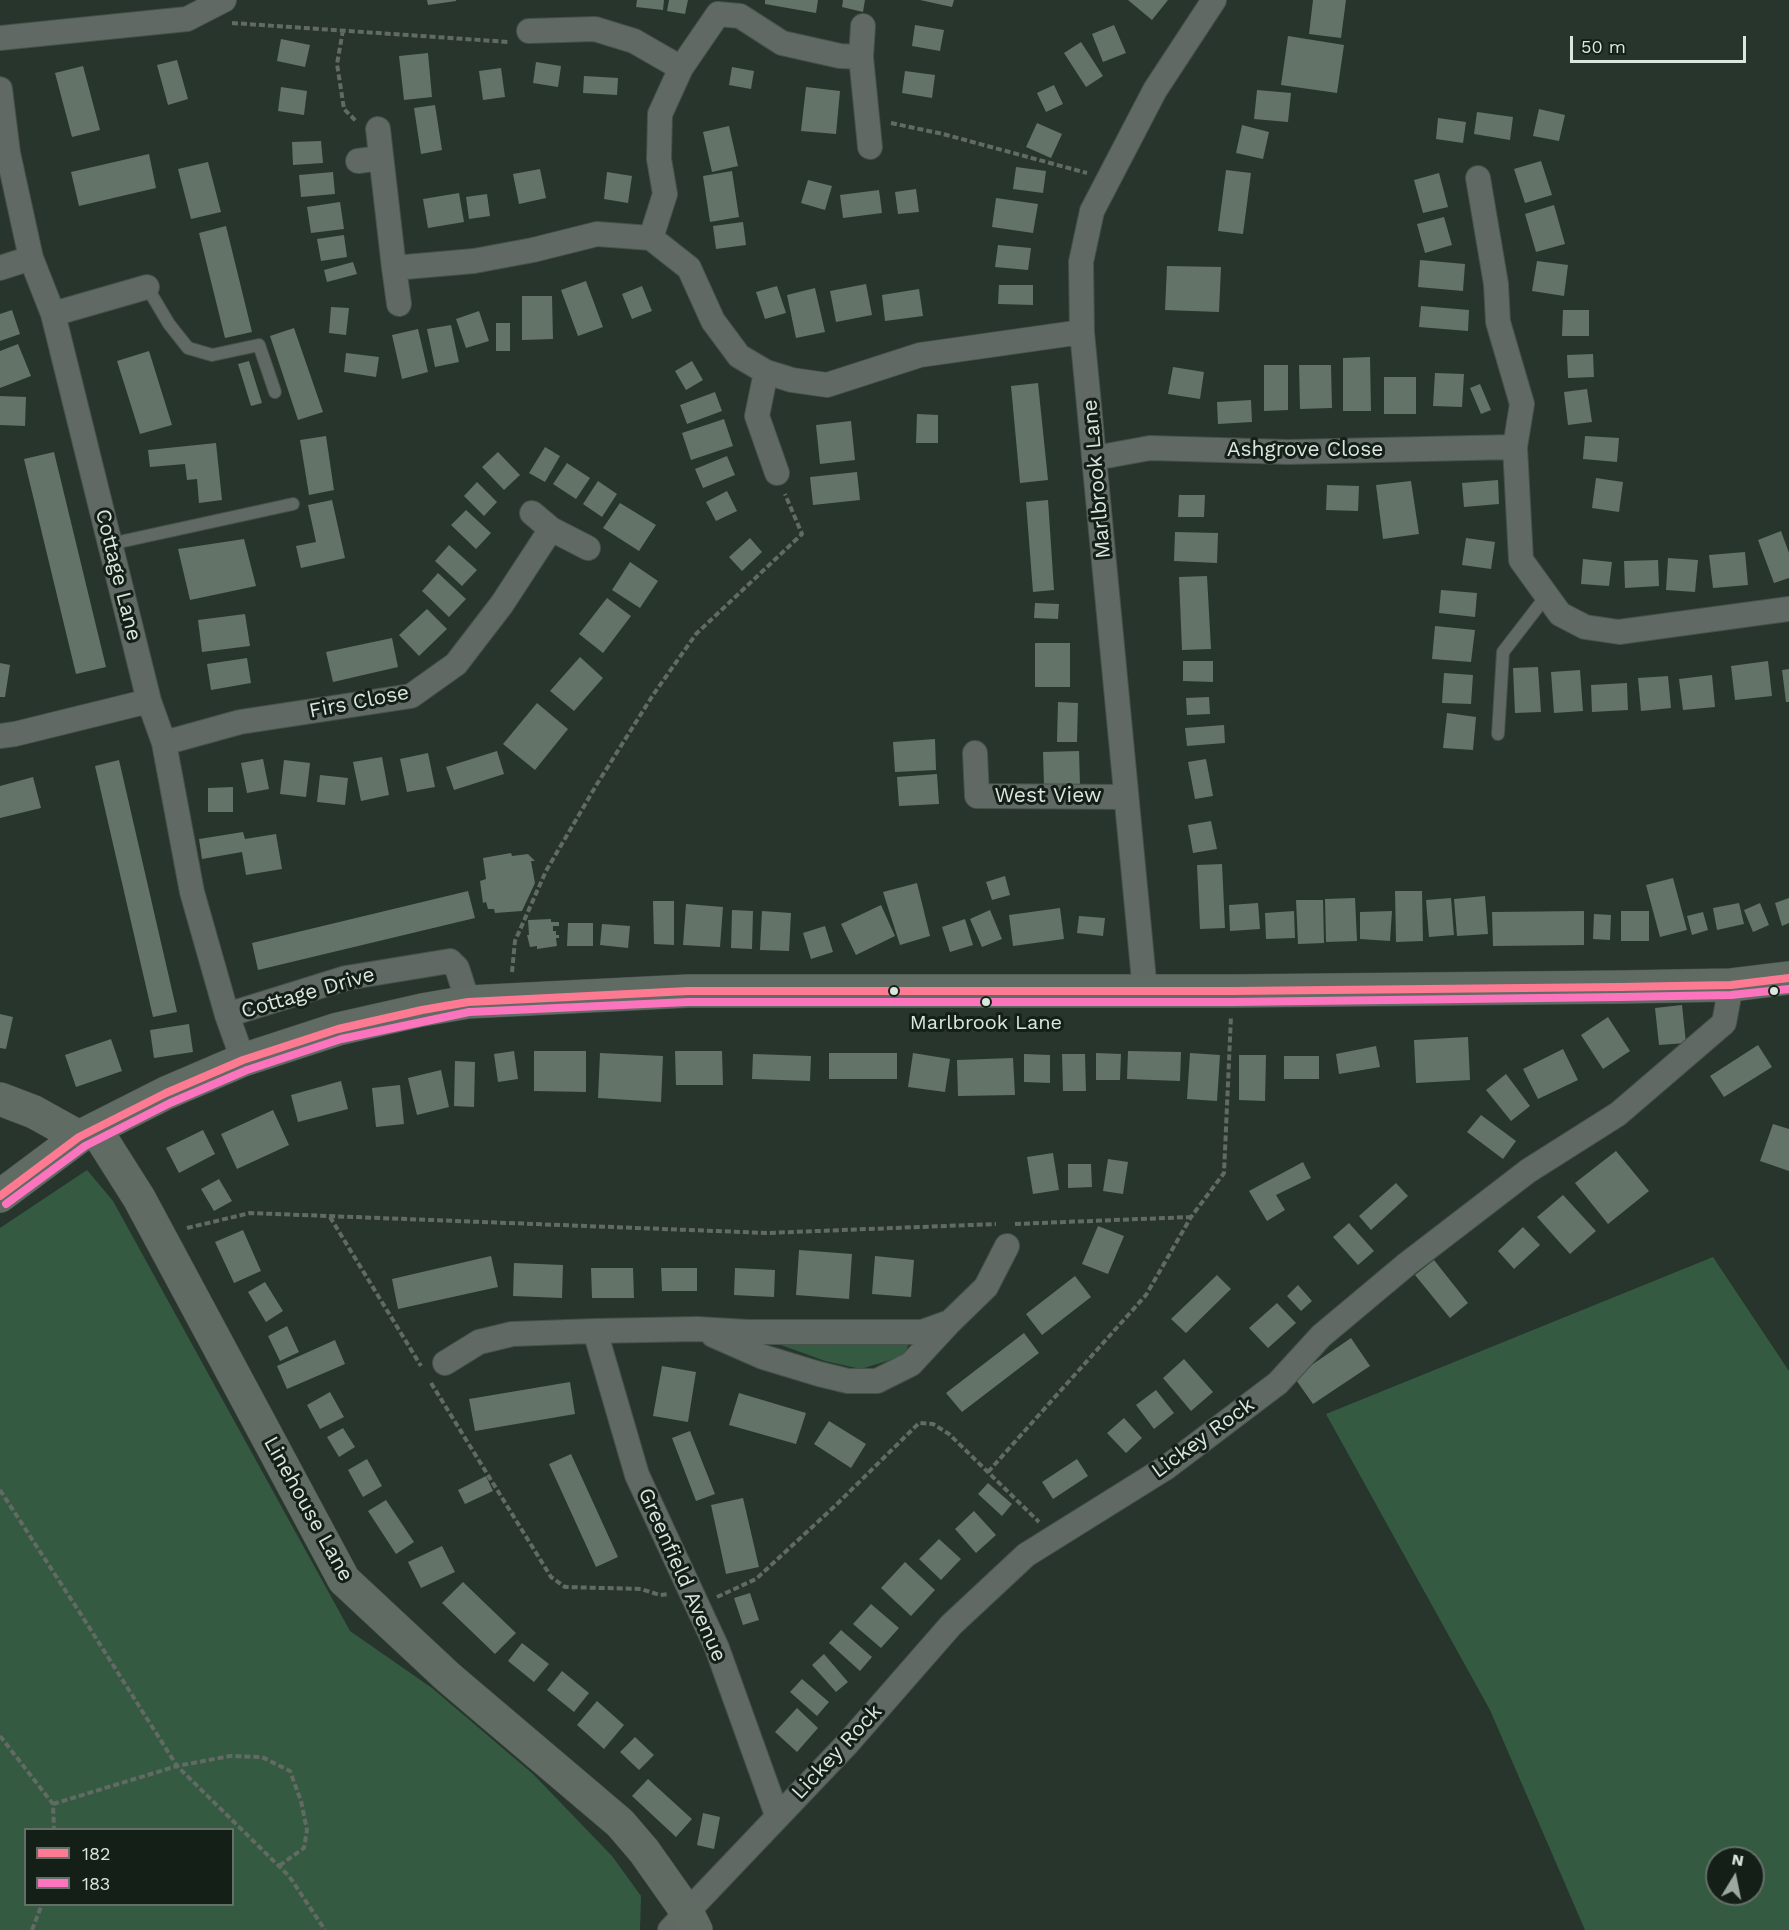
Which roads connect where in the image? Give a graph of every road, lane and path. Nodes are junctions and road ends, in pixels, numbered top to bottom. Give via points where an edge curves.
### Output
1 (1214, 0) edge
2 (723, 7) edge
3 (227, 11) edge
4 (864, 26) dead end
5 (343, 30) junction
6 (529, 31) joint
7 (0, 38) edge
8 (861, 57) junction
9 (681, 68) junction
10 (0, 88) edge
11 (866, 117) junction
12 (378, 129) joint
13 (870, 147) dead end
14 (1479, 178) dead end
15 (1108, 183) junction
16 (651, 238) junction
17 (31, 258) junction
18 (0, 267) edge
19 (394, 268) junction
20 (147, 287) joint
21 (399, 304) dead end
22 (53, 314) junction
23 (1082, 332) junction
24 (766, 372) junction
25 (275, 392) dead end
26 (1515, 447) junction
27 (1095, 458) junction
28 (777, 473) joint
29 (293, 504) dead end
30 (532, 513) dead end
31 (551, 529) junction
32 (110, 544) junction
33 (588, 548) dead end
34 (1547, 595) junction
35 (1789, 609) edge
36 (149, 700) junction
37 (1498, 734) dead end
38 (0, 736) edge
39 (164, 743) junction
40 (975, 753) dead end
41 (1126, 796) junction
42 (1789, 978) edge
43 (1731, 985) junction
44 (1145, 991) junction
45 (1232, 991) junction
46 (509, 999) junction
47 (468, 1002) junction
48 (227, 1016) junction
49 (243, 1060) junction
50 (0, 1099) edge
51 (87, 1133) junction
52 (0, 1196) edge
53 (330, 1217) junction
54 (1191, 1217) junction
55 (1008, 1231) junction
56 (161, 1239) junction
57 (950, 1322) junction
58 (697, 1329) junction
59 (595, 1331) junction
60 (422, 1367) dead end
61 (437, 1370) joint
62 (988, 1472) junction
63 (0, 1490) edge
64 (1054, 1538) junction
65 (693, 1596) junction
66 (0, 1736) edge
67 (177, 1766) junction
68 (53, 1804) junction
69 (777, 1815) junction
70 (54, 1828) edge
71 (279, 1866) junction
72 (42, 1906) edge
73 (684, 1924) edge
74 (32, 1930) edge
75 (325, 1930) edge

1 - 15 street, Marlbrook Lane via 1155,90
2 - 8 street via 782,44
2 - 9 street
3 - 5 path
3 - 7 street via 187,20
4 - 8 street
5 - 6 path via 515,43
5 - 12 path via 337,64 344,109 361,126
6 - 9 street via 595,29 634,41
8 - 11 street
9 - 16 street via 660,114 659,159 665,194
10 - 17 street, Cottage Lane via 8,153
11 - 13 street
11 - 15 path via 1014,153 1087,173
12 - 19 street via 370,160
14 - 26 street via 1498,322 1522,404
15 - 23 street, Marlbrook Lane via 1092,211 1081,262
16 - 19 street via 597,234 474,261
16 - 24 street via 689,268 713,321 739,356
17 - 18 street
17 - 22 street, Cottage Lane
19 - 21 street
20 - 22 street
20 - 25 lane via 188,348 212,355 259,345
22 - 32 street, Cottage Lane
23 - 24 street via 920,355 827,386
23 - 27 street, Marlbrook Lane
24 - 28 street via 757,417
26 - 27 street, Ashgrove Close via 1288,452 1150,448
26 - 34 street via 1521,560
27 - 41 street, Marlbrook Lane
28 - 46 path via 802,534 696,634 597,783 546,871 515,941
29 - 32 lane
30 - 31 street
31 - 33 street
31 - 39 street, Firs Close via 456,664 411,696 240,722
32 - 36 street, Cottage Lane
34 - 35 street via 1560,614 1585,627 1619,632
34 - 37 lane via 1503,652
36 - 38 street
36 - 39 street, Cottage Lane
39 - 48 street, Cottage Lane via 192,892
40 - 41 street, West View via 977,796
41 - 44 street, Marlbrook Lane
42 - 43 main road
43 - 45 main road
43 - 64 street, Lickey Rock via 1724,1023 1618,1114 1528,1171 1417,1257 1322,1336 1278,1383 1167,1467
44 - 45 main road
44 - 46 main road via 688,991
45 - 54 path via 1224,1173
46 - 47 main road
47 - 48 street, Cottage Drive via 457,968 450,961 346,978
47 - 49 main road via 338,1029
48 - 49 street, Cottage Lane
49 - 51 main road
50 - 51 main road
51 - 52 main road
51 - 56 main road, Linehouse Lane via 139,1198
53 - 55 path via 767,1233
53 - 56 path via 250,1213 192,1226
53 - 60 path
54 - 55 path
54 - 62 path via 1146,1295
55 - 57 street via 986,1287
56 - 73 main road, Linehouse Lane via 344,1580 448,1677 620,1822 644,1851
57 - 58 street via 922,1332
57 - 58 street via 911,1365 876,1381 848,1381 819,1374 763,1357
58 - 59 street
59 - 61 street via 512,1334 480,1342
59 - 65 street, Greenfield Avenue via 637,1475
61 - 65 path via 551,1577 565,1587 641,1589 660,1595
62 - 64 path
62 - 65 path via 949,1434 933,1424 919,1423 756,1579 716,1598
63 - 67 path
64 - 69 street, Lickey Rock via 1026,1555 951,1625 847,1744
65 - 69 street, Greenfield Avenue via 717,1648
66 - 68 path
67 - 68 path
67 - 71 path
67 - 71 path via 230,1756 262,1757 291,1771 307,1830 304,1848
68 - 70 path
69 - 73 street, Lickey Rock
71 - 75 path
72 - 74 path

